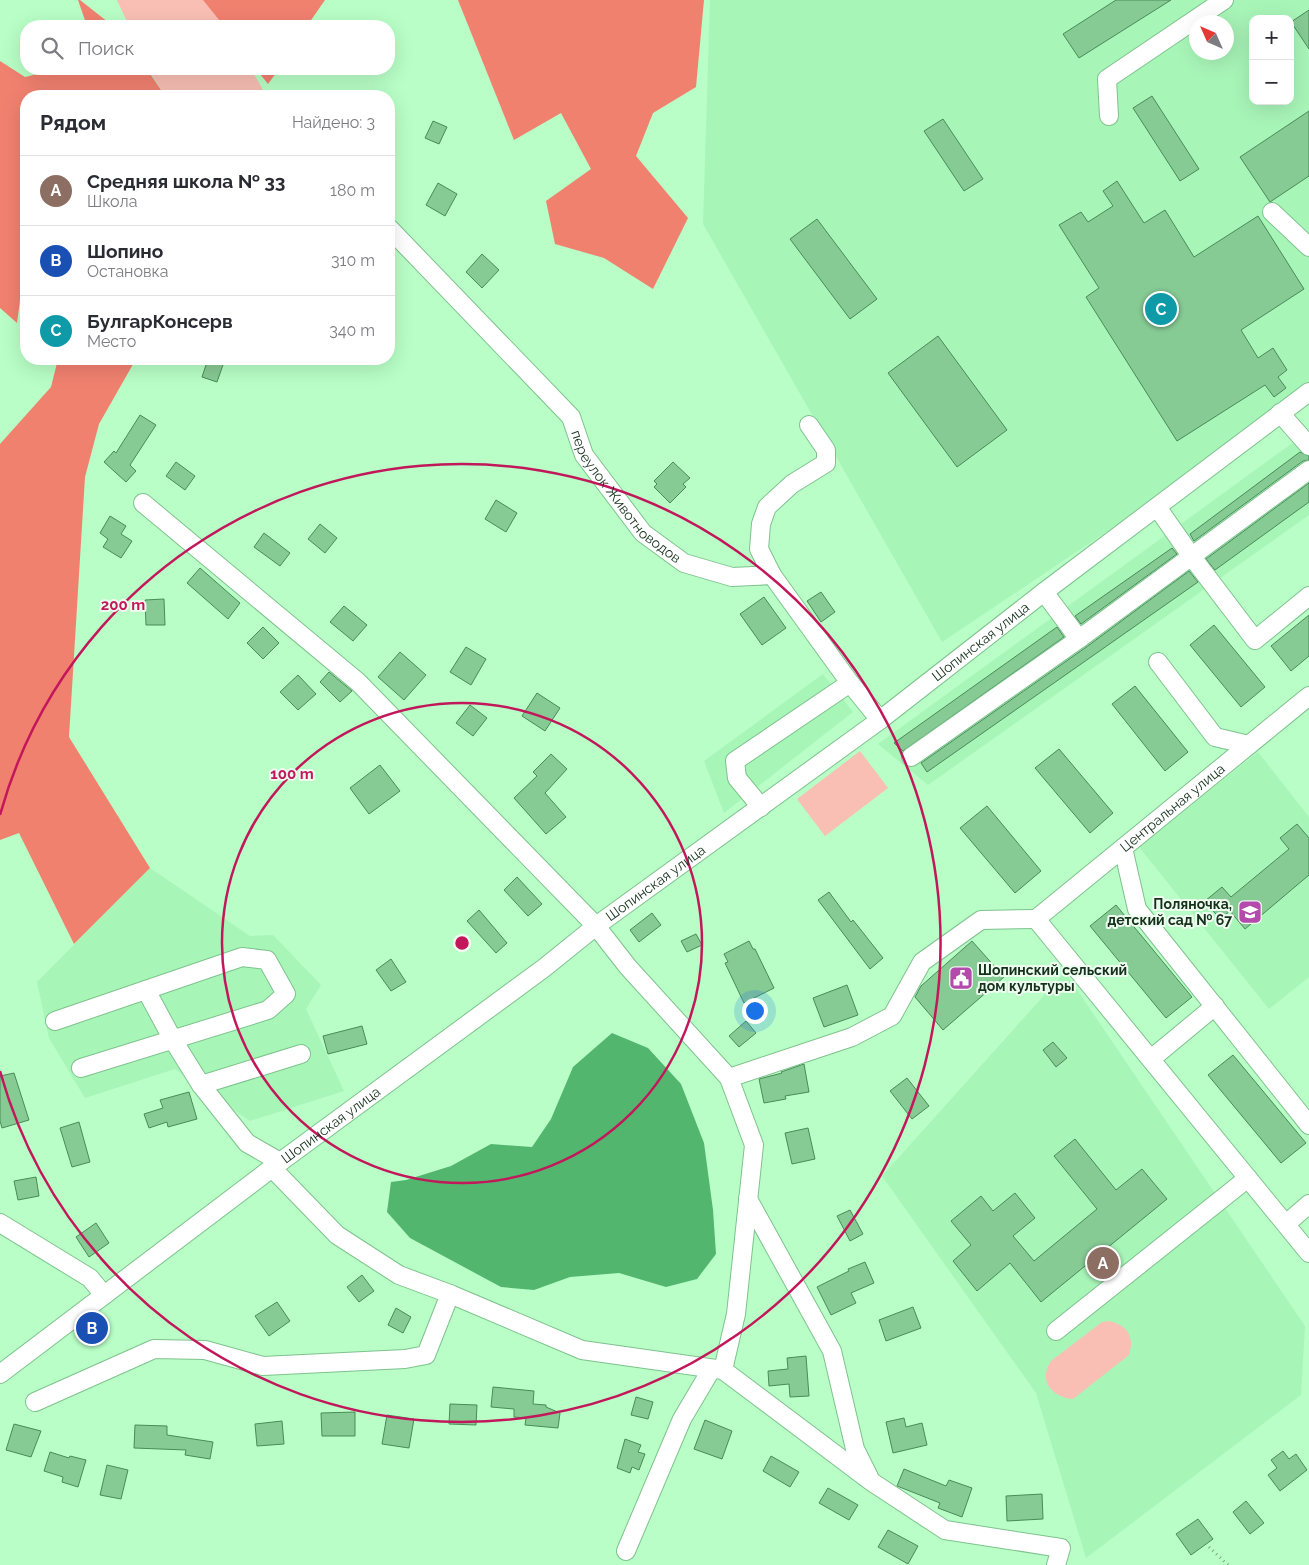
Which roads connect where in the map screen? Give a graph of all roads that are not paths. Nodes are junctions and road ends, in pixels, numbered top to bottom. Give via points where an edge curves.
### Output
1 (1224, 0) edge
2 (1109, 116) dead end
3 (1272, 212) dead end
4 (395, 234) edge
5 (1309, 247) edge
6 (1309, 392) edge
7 (1280, 413) junction
8 (809, 425) dead end
9 (1309, 446) edge
10 (1309, 470) edge
11 (143, 503) dead end
12 (1157, 507) junction
13 (1192, 557) junction
14 (772, 576) junction
15 (1044, 592) junction
16 (1309, 596) edge
17 (1079, 639) junction
18 (1158, 662) dead end
19 (850, 683) junction
20 (1309, 696) edge
21 (880, 720) junction
22 (1249, 745) junction
23 (911, 757) dead end
24 (761, 807) junction
25 (1123, 848) junction
26 (1036, 919) junction
27 (596, 926) junction
28 (146, 990) junction
29 (1215, 1006) junction
30 (55, 1021) dead end
31 (173, 1040) junction
32 (302, 1054) dead end
33 (1151, 1059) junction
34 (81, 1068) dead end
35 (729, 1078) junction
36 (201, 1085) junction
37 (1309, 1125) edge
38 (276, 1165) junction
39 (1248, 1178) junction
40 (748, 1199) junction
41 (1309, 1204) edge
42 (0, 1223) edge
43 (1286, 1224) junction
44 (1309, 1253) edge
45 (450, 1294) junction
46 (104, 1295) junction
47 (1056, 1331) dead end
48 (716, 1370) junction
49 (0, 1374) edge
50 (35, 1402) dead end
51 (872, 1482) junction
52 (626, 1551) dead end
53 (1058, 1557) edge

1 - 2 street via 1107,79
3 - 5 street
4 - 14 street, переулок Животноводов via 571,417 584,455 643,533 684,563 732,576
6 - 7 street, Шопинская улица
7 - 9 street
7 - 12 street, Шопинская улица
8 - 14 street via 826,450 826,463 792,484 767,507 761,524 759,549
10 - 13 street
11 - 27 street via 358,682
12 - 13 street
12 - 15 street, Шопинская улица
13 - 16 street via 1255,640
13 - 17 street
14 - 19 street
15 - 17 street
15 - 21 street, Шопинская улица
17 - 23 street
18 - 22 street via 1215,737
19 - 21 street
19 - 24 street via 734,761 737,778
20 - 22 street, Центральная улица
21 - 24 street, Шопинская улица
22 - 25 street, Центральная улица
24 - 27 street, Шопинская улица
25 - 26 street, Центральная улица
25 - 29 street via 1137,909
26 - 33 street
26 - 35 street via 982,920 922,962 892,1016 852,1037
27 - 35 street via 628,967
27 - 38 street, Шопинская улица via 544,968
28 - 30 street
28 - 31 street
28 - 31 street via 242,957 267,960 286,994 268,1010
29 - 33 street
29 - 37 street
31 - 34 street
31 - 36 street
32 - 36 street
33 - 39 street
35 - 40 street via 754,1146
36 - 38 street via 247,1143
38 - 45 street via 337,1235 399,1275
38 - 46 street, Шопинская улица
39 - 43 street
39 - 47 street
40 - 48 street via 736,1314
40 - 51 street via 832,1351 855,1449
41 - 43 street
42 - 46 street via 90,1278
43 - 44 street
45 - 48 street via 582,1350
45 - 50 street via 426,1355 405,1359 263,1366 205,1350 154,1349
46 - 49 street, Шопинская улица
48 - 51 street
48 - 52 street via 682,1419
51 - 53 street via 945,1530

